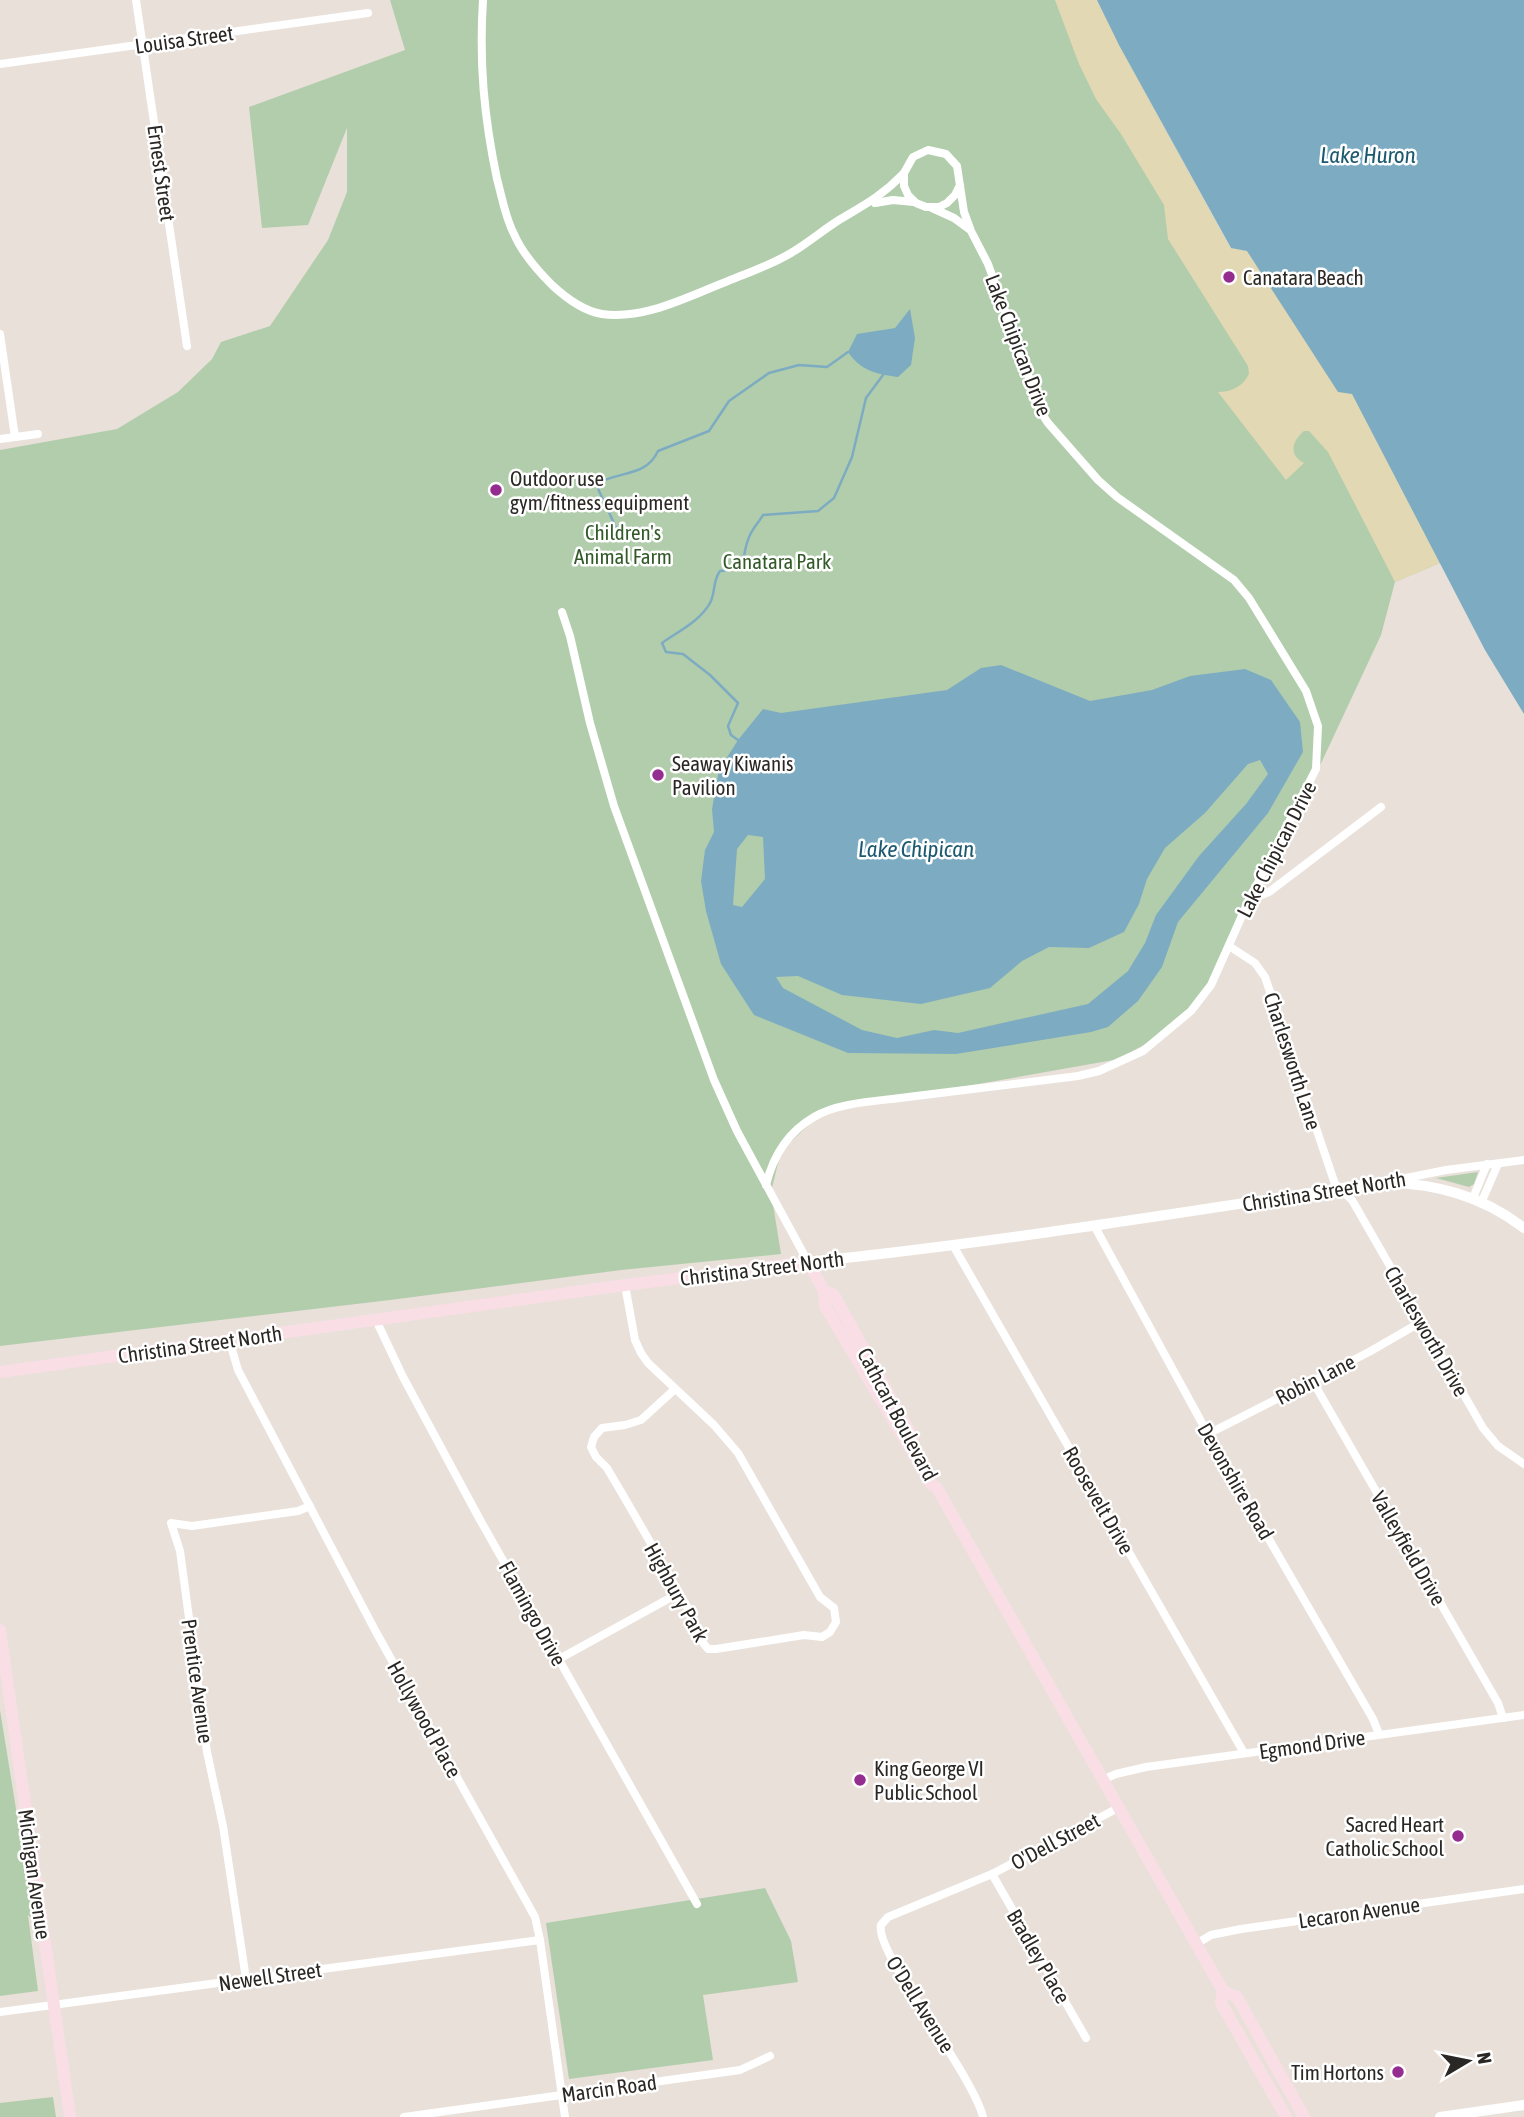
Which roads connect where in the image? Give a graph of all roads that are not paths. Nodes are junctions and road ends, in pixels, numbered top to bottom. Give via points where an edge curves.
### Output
1 (136, 0) edge
2 (483, 0) edge
3 (368, 13) dead end
4 (143, 45) junction
5 (0, 64) edge
6 (903, 174) junction
7 (960, 184) junction
8 (914, 202) junction
9 (869, 204) junction
10 (931, 208) junction
11 (971, 231) junction
12 (0, 334) edge
13 (187, 346) dead end
14 (38, 434) dead end
15 (15, 437) junction
16 (0, 439) edge
17 (562, 612) dead end
18 (1381, 807) dead end
19 (1249, 900) junction
20 (1229, 946) junction
21 (1524, 1160) edge
22 (1487, 1164) junction
23 (1498, 1164) junction
24 (1383, 1182) junction
25 (766, 1185) junction
26 (1340, 1189) junction
27 (1477, 1200) junction
28 (1095, 1227) junction
29 (1524, 1228) edge
30 (954, 1247) junction
31 (808, 1262) junction
32 (625, 1285) junction
33 (376, 1320) junction
34 (1421, 1322) junction
35 (229, 1339) junction
36 (0, 1372) edge
37 (1312, 1380) junction
38 (675, 1389) junction
39 (1208, 1434) junction
40 (1524, 1464) edge
41 (310, 1506) junction
42 (679, 1593) junction
43 (0, 1630) edge
44 (559, 1658) junction
45 (1524, 1715) edge
46 (1503, 1718) junction
47 (1378, 1734) junction
48 (1244, 1753) junction
49 (1102, 1780) junction
50 (1118, 1808) junction
51 (992, 1874) junction
52 (1524, 1889) edge
53 (696, 1904) dead end
54 (540, 1940) junction
55 (1196, 1944) junction
56 (246, 1979) junction
57 (1223, 1990) junction
58 (53, 2005) junction
59 (0, 2012) edge
60 (1086, 2038) dead end
61 (769, 2056) dead end
62 (562, 2094) junction
63 (1524, 2105) edge
64 (70, 2117) edge
65 (404, 2117) edge
66 (565, 2117) edge
67 (983, 2117) edge
68 (1286, 2117) edge
69 (1304, 2117) edge
70 (1440, 2117) edge

1 - 4 street, Ernest Street
2 - 9 street via 483,96 506,212 514,234 545,278 577,304 613,315 664,305 774,262
3 - 4 street, Louisa Street
4 - 5 street, Louisa Street
4 - 13 street, Ernest Street
6 - 7 street via 916,155 937,150 956,163
6 - 8 street via 905,190
6 - 9 street
7 - 10 street via 950,201
7 - 11 street, Lake Chipican Drive
8 - 9 street
8 - 10 street
10 - 11 street
11 - 19 street, Lake Chipican Drive via 1048,423 1117,497 1234,580 1306,691 1318,726 1316,769
12 - 15 street
14 - 15 street
15 - 16 street
17 - 25 street via 623,832 714,1080
18 - 19 street via 1278,886
19 - 20 street, Lake Chipican Drive
20 - 25 street, Lake Chipican Drive via 1211,985 1191,1012 1143,1051 1078,1076 853,1104 816,1115 780,1148
20 - 26 street, Charlesworth Lane via 1248,957 1265,977 1332,1178
21 - 23 street, Christina Street North
22 - 23 street, Christina Street North
22 - 24 street, Christina Street North
22 - 27 street
23 - 27 street
24 - 26 street, Christina Street North
24 - 27 street via 1432,1186
25 - 31 street
26 - 28 street, Christina Street North
26 - 34 street, Charlesworth Drive via 1352,1200
27 - 29 street
28 - 30 street, Christina Street North
28 - 39 street, Devonshire Road
30 - 31 street, Christina Street North
30 - 48 street, Roosevelt Drive
31 - 32 main road, Christina Street North
31 - 49 main road, Cathcart Boulevard via 824,1291 825,1306 937,1488
32 - 33 main road, Christina Street North
32 - 38 street, Highbury Park via 641,1353
33 - 35 main road, Christina Street North
33 - 44 street, Flamingo Drive via 420,1409
34 - 37 street, Robin Lane
34 - 40 street, Charlesworth Drive via 1483,1428 1498,1447
35 - 36 main road, Christina Street North
35 - 41 street, Hollywood Place via 239,1370
37 - 39 street, Robin Lane
37 - 46 street, Valleyfield Drive
38 - 42 street, Highbury Park via 641,1420 602,1428 591,1447
38 - 42 street, Highbury Park via 738,1453 820,1597 834,1608 836,1622 819,1638 804,1635 712,1649 702,1642
39 - 47 street, Devonshire Road
41 - 54 street, Hollywood Place via 531,1910
41 - 56 street, Prentice Avenue via 192,1526 171,1522 180,1551
42 - 44 street
43 - 58 main road, Michigan Avenue
44 - 53 street, Flamingo Drive
45 - 46 street, Egmond Drive
46 - 47 street, Egmond Drive
47 - 48 street, Egmond Drive
48 - 49 street, Egmond Drive via 1146,1768
49 - 50 main road, Cathcart Boulevard
50 - 51 street, O'Dell Street
50 - 55 main road, Cathcart Boulevard
51 - 60 street, Bradley Place
51 - 67 street, O'Dell Avenue via 888,1917 879,1930 894,1964 963,2071
52 - 55 street, Lecaron Avenue via 1226,1932
54 - 56 street, Newell Street
54 - 62 street, Hollywood Place
55 - 57 main road, Cathcart Boulevard
56 - 58 street, Newell Street
57 - 68 main road via 1221,2003
57 - 69 main road via 1237,1997
58 - 59 street, Newell Street
58 - 64 main road, Michigan Avenue
61 - 62 street, Marcin Road via 740,2070
62 - 65 street, Marcin Road
62 - 66 street, Hollywood Place
63 - 70 street

